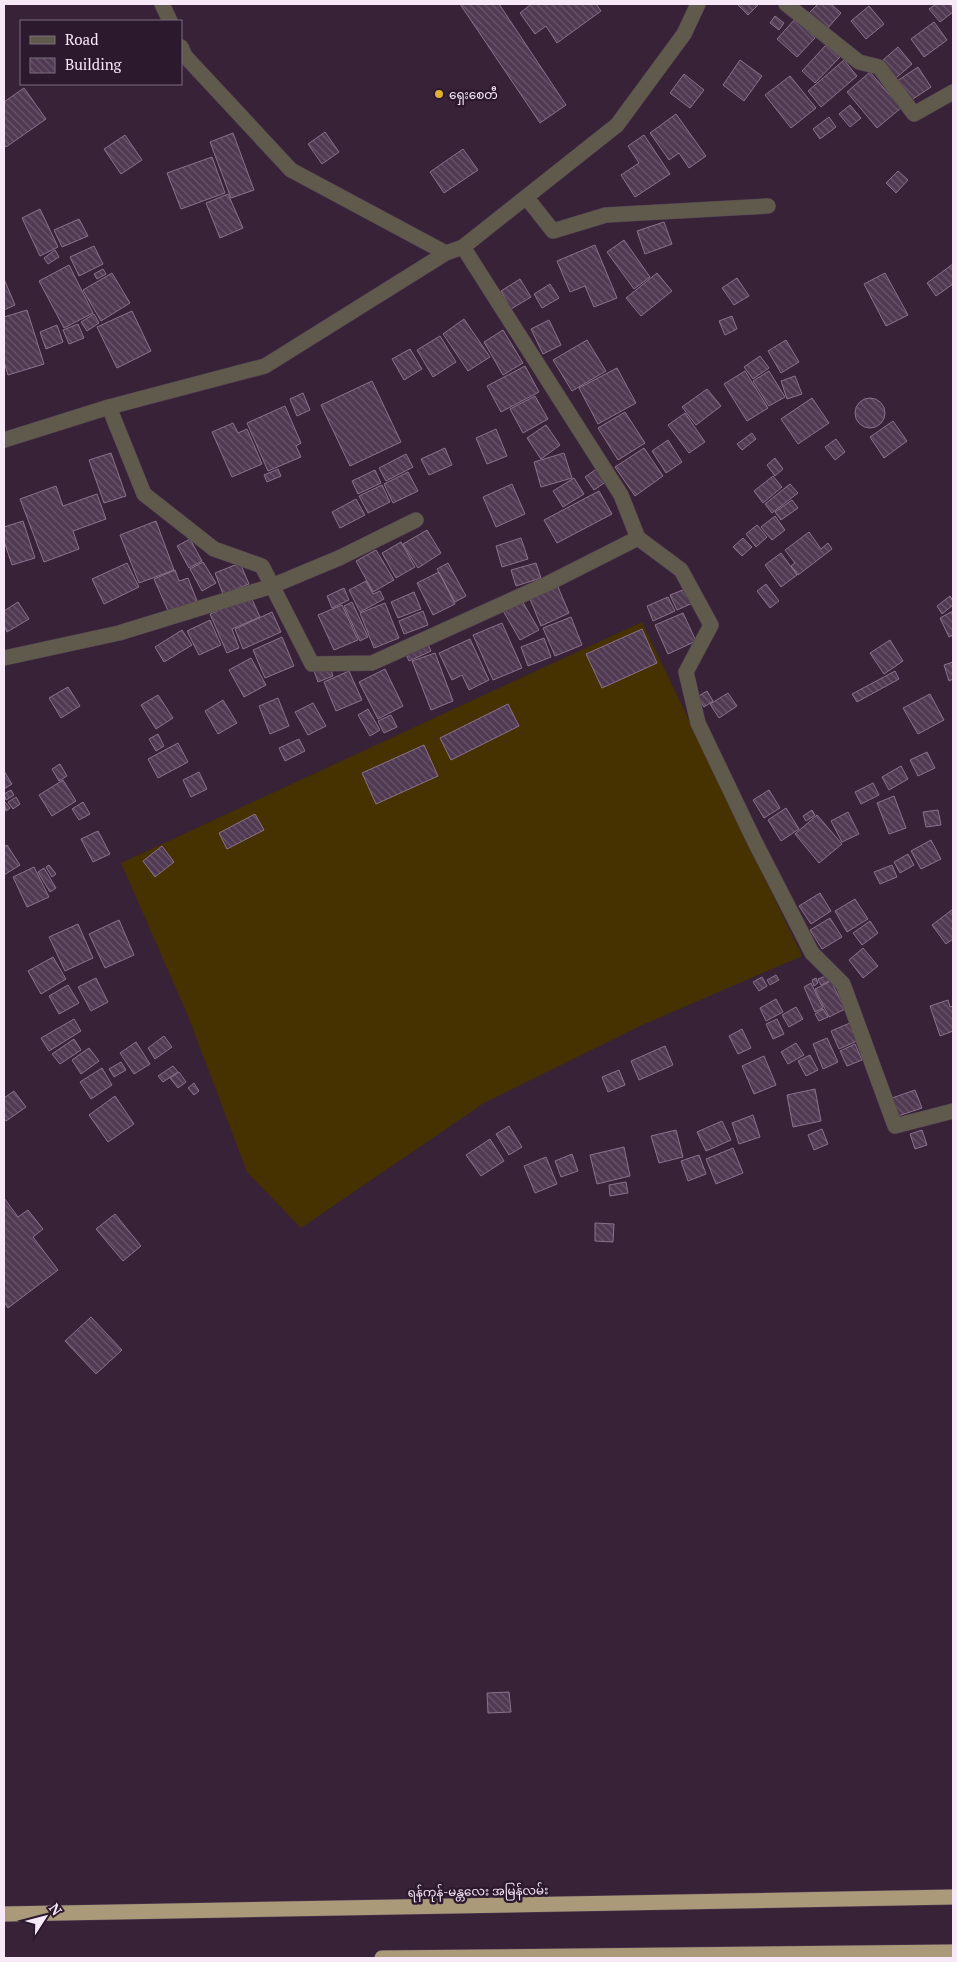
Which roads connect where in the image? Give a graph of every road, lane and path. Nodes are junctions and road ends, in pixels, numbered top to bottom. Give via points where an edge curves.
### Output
1 (162, 4) edge
2 (698, 4) edge
3 (786, 4) edge
4 (170, 20) edge
5 (182, 49) edge
6 (953, 92) edge
7 (526, 197) junction
8 (768, 206) dead end
9 (463, 247) junction
10 (446, 253) junction
11 (110, 408) junction
12 (4, 440) edge
13 (416, 520) dead end
14 (638, 538) junction
15 (272, 586) junction
16 (4, 658) edge
17 (953, 1111) edge
18 (953, 1897) edge
19 (4, 1914) edge
20 (953, 1952) edge
21 (382, 1958) edge

1 - 4 street
2 - 7 street via 684,34 617,126
3 - 6 street via 858,62 879,67 914,114
5 - 10 street via 291,170
7 - 8 street via 553,231 606,215
7 - 9 street
9 - 10 street
9 - 14 street via 621,495
10 - 11 street via 265,366
11 - 12 street
11 - 15 street via 144,494 214,549 262,566
13 - 15 street
14 - 15 street via 549,583 372,663 312,664
14 - 17 street via 681,570 711,625 686,672 698,723 812,953 843,984 895,1126
15 - 16 street via 119,632
18 - 19 highway, ရန်ကုန်-မန္တလေး အမြန်လမ်း
20 - 21 highway

